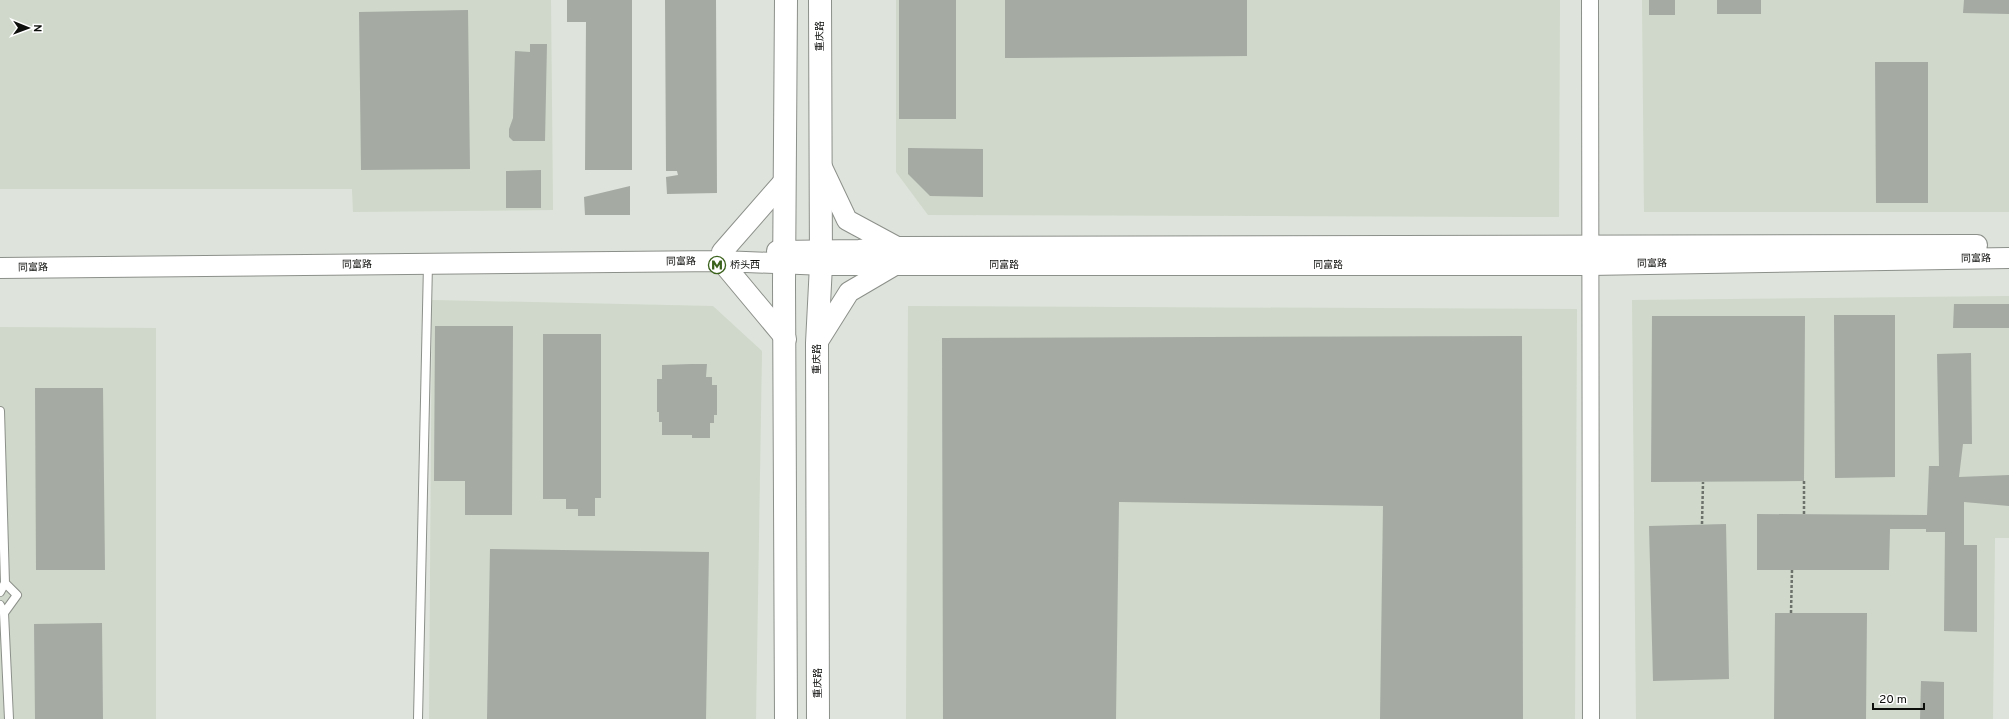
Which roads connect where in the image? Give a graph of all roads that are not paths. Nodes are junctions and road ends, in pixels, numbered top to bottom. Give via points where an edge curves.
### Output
1 (786, 0) edge
2 (820, 0) edge
3 (1590, 0) edge
4 (819, 162) junction
5 (785, 180) junction
6 (2009, 245) edge
7 (0, 256) edge
8 (722, 256) junction
9 (896, 256) junction
10 (1590, 256) junction
11 (784, 257) junction
12 (820, 258) junction
13 (2009, 258) edge
14 (428, 264) junction
15 (0, 269) edge
16 (786, 339) junction
17 (817, 343) junction
18 (0, 411) edge
19 (5, 583) junction
20 (0, 592) edge
21 (0, 605) edge
22 (4, 613) junction
23 (9, 719) edge
24 (418, 719) edge
25 (786, 719) edge
26 (818, 719) edge
27 (1591, 719) edge

1 - 5 main road
2 - 4 main road, 重庆路
3 - 10 street
4 - 9 street via 847,220
4 - 12 main road, 重庆路
5 - 8 street
5 - 11 main road
6 - 10 street, 同富路
7 - 8 street, 同富路
8 - 11 street, 同富路
8 - 14 street, 同富路
8 - 16 street
9 - 10 street, 同富路
9 - 12 street, 同富路
9 - 17 street via 849,292
10 - 13 street, 同富路
10 - 27 street
11 - 12 street, 同富路
11 - 16 main road
12 - 17 main road, 重庆路
14 - 15 street, 同富路
14 - 24 lane
16 - 25 main road
17 - 26 main road, 重庆路
18 - 19 lane
19 - 20 lane
19 - 22 lane via 17,595
21 - 22 lane
22 - 23 lane

